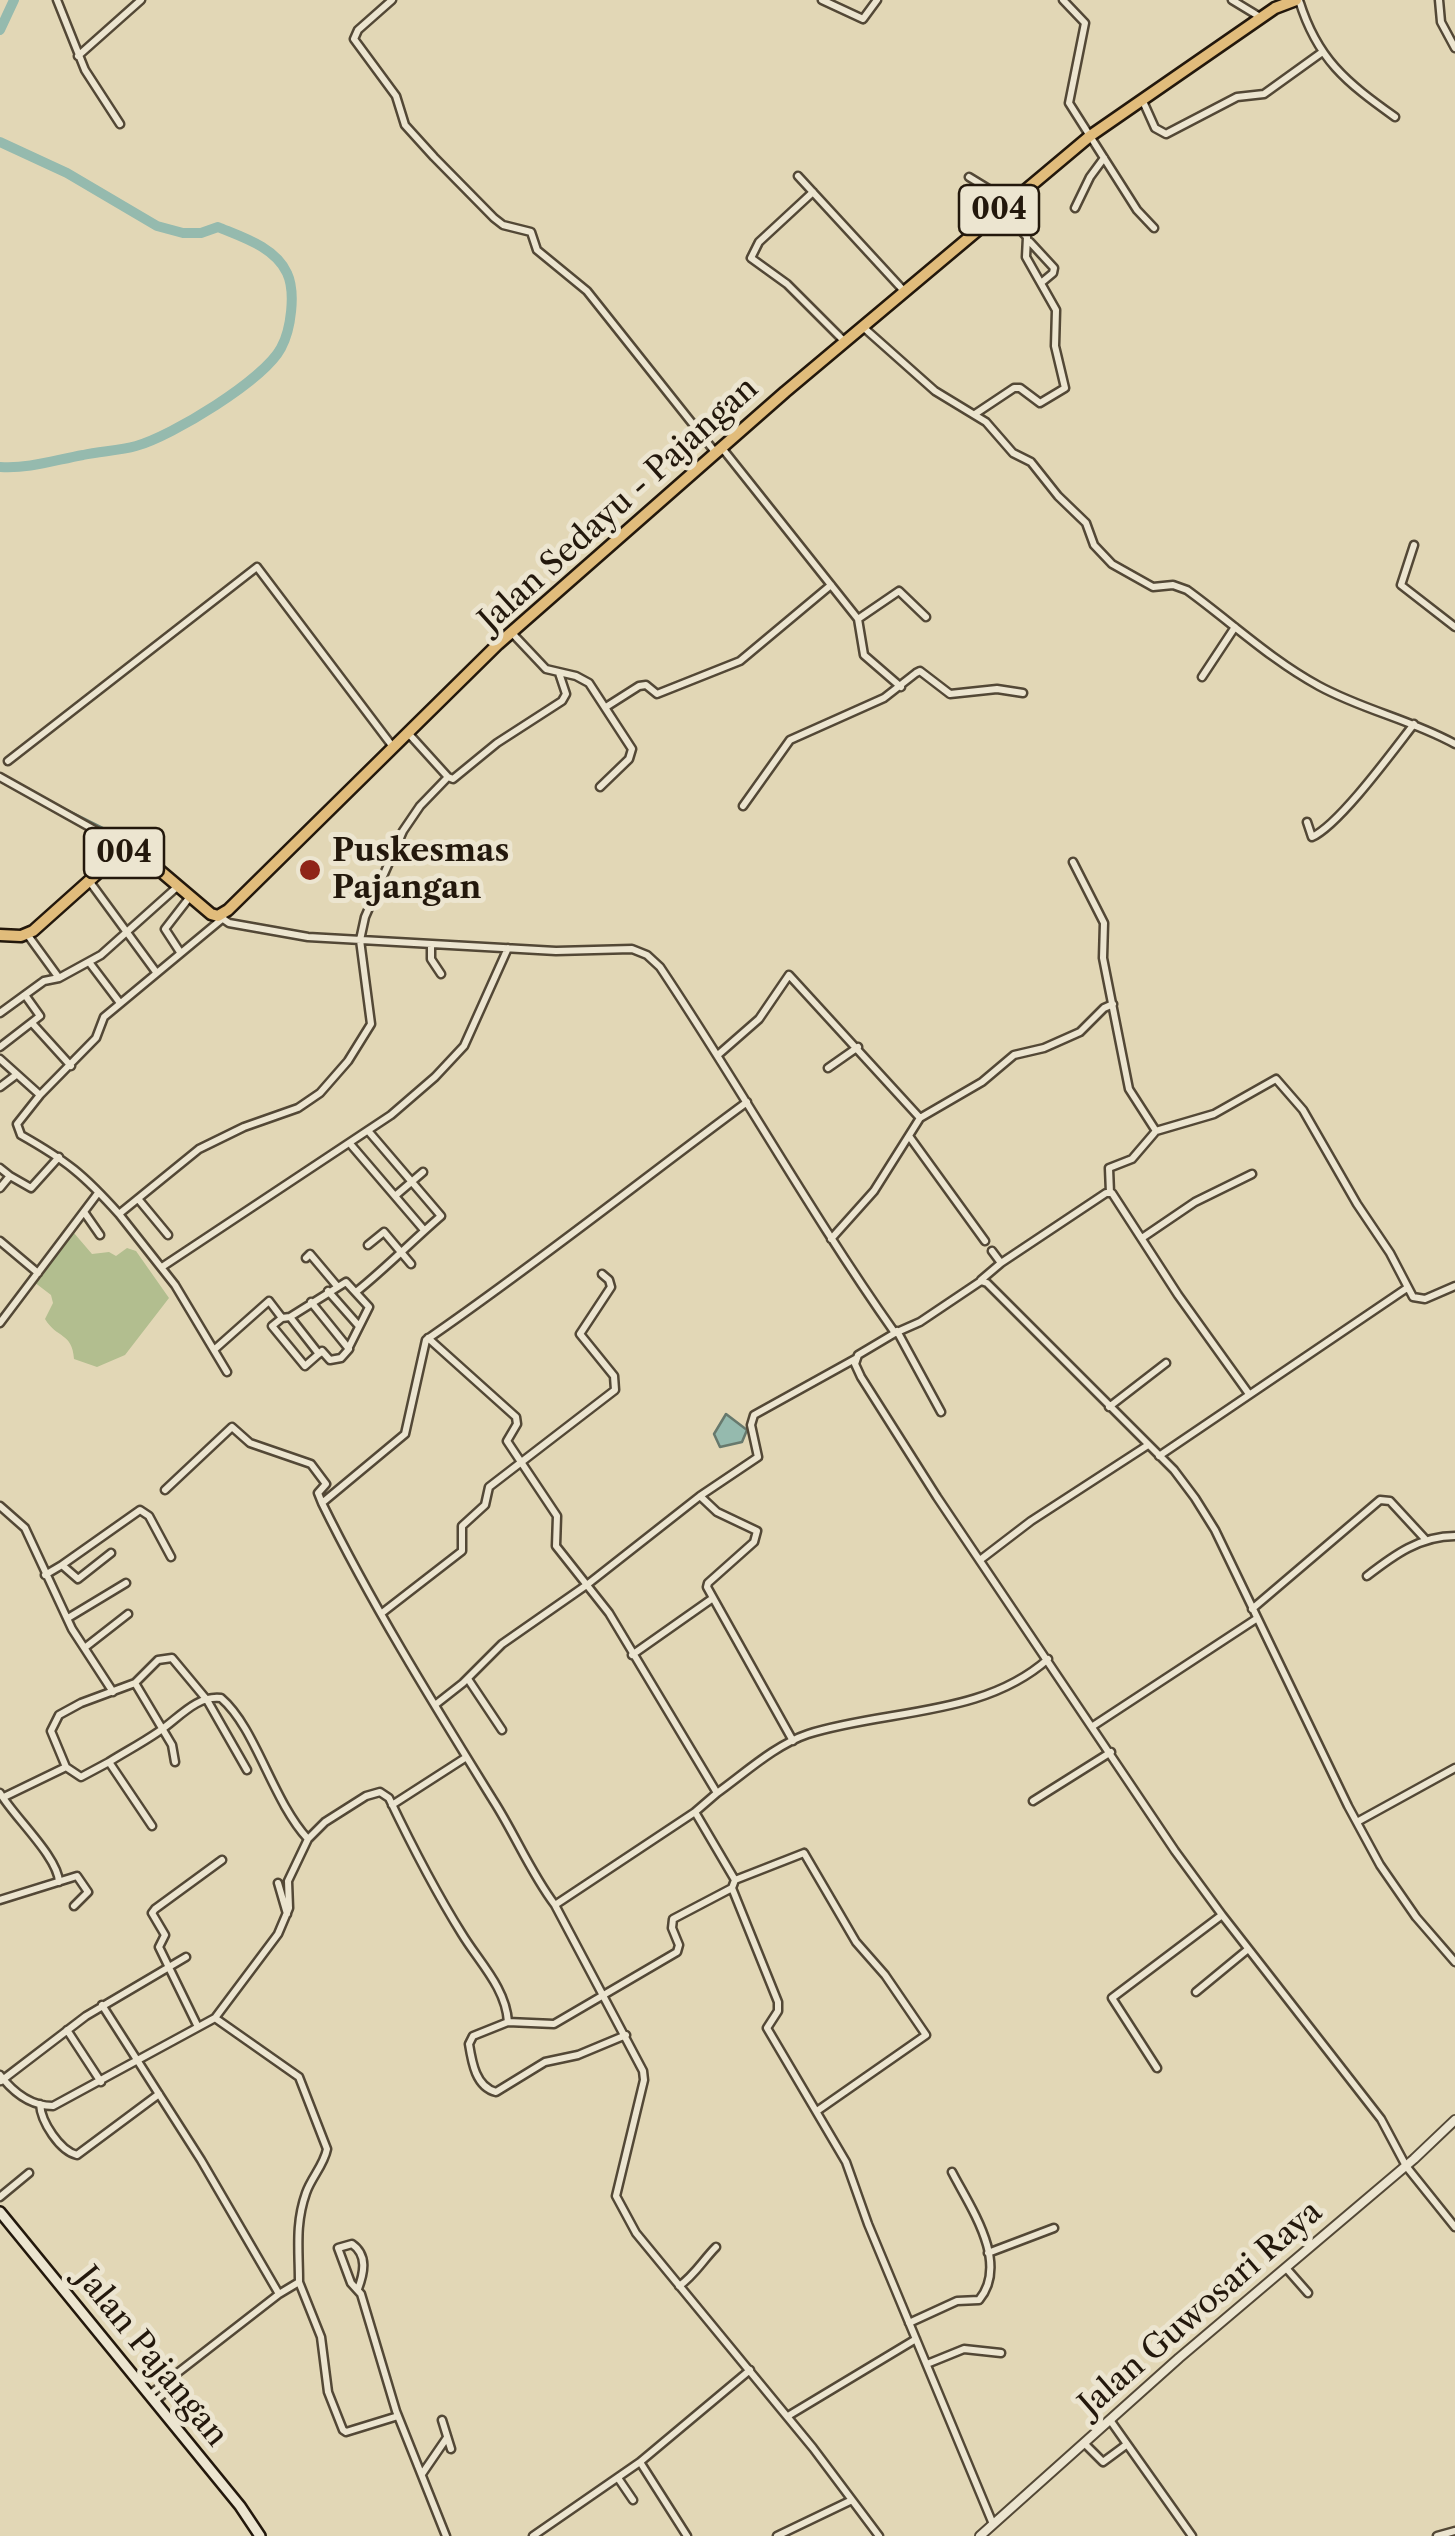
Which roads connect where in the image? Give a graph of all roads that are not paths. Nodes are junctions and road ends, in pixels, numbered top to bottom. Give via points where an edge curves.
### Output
1 (57, 0) edge
2 (141, 0) edge
3 (392, 0) edge
4 (822, 0) edge
5 (877, 0) edge
6 (1063, 0) edge
7 (1232, 0) edge
8 (1439, 0) edge
9 (1288, 1) edge
10 (1260, 18) junction
11 (1455, 48) edge
12 (1321, 53) junction
13 (78, 56) junction
14 (1142, 99) junction
15 (1394, 116) dead end
16 (120, 124) dead end
17 (1090, 136) junction
18 (1104, 158) junction
19 (798, 176) dead end
20 (969, 177) dead end
21 (812, 192) junction
22 (1005, 205) junction
23 (1075, 208) dead end
24 (1154, 228) dead end
25 (1029, 241) junction
26 (1042, 283) junction
27 (904, 291) junction
28 (863, 327) junction
29 (844, 341) junction
30 (975, 414) junction
31 (719, 451) junction
32 (1414, 545) dead end
33 (831, 585) junction
34 (926, 617) dead end
35 (858, 619) junction
36 (1234, 627) junction
37 (1455, 627) edge
38 (512, 633) junction
39 (559, 673) junction
40 (1202, 677) dead end
41 (902, 687) junction
42 (1023, 694) dead end
43 (606, 707) junction
44 (1414, 724) junction
45 (409, 734) junction
46 (1455, 744) edge
47 (394, 748) junction
48 (8, 761) dead end
49 (0, 777) edge
50 (448, 777) junction
51 (600, 787) dead end
52 (743, 806) dead end
53 (1307, 822) dead end
54 (134, 852) junction
55 (1073, 862) dead end
56 (89, 881) junction
57 (176, 887) junction
58 (189, 898) junction
59 (220, 917) junction
60 (126, 932) junction
61 (27, 934) junction
62 (0, 935) edge
63 (360, 940) junction
64 (431, 944) junction
65 (508, 948) junction
66 (180, 952) junction
67 (89, 962) junction
68 (156, 972) junction
69 (440, 974) dead end
70 (59, 978) junction
71 (26, 995) junction
72 (120, 1003) junction
73 (1113, 1004) junction
74 (0, 1013) edge
75 (32, 1023) junction
76 (0, 1047) edge
77 (858, 1047) junction
78 (718, 1054) junction
79 (0, 1059) edge
80 (71, 1066) junction
81 (828, 1068) dead end
82 (16, 1075) junction
83 (0, 1087) edge
84 (40, 1095) junction
85 (748, 1102) junction
86 (920, 1118) junction
87 (378, 1129) dead end
88 (1156, 1131) junction
89 (370, 1133) junction
90 (908, 1136) junction
91 (352, 1146) junction
92 (342, 1153) dead end
93 (59, 1157) junction
94 (0, 1168) edge
95 (423, 1172) dead end
96 (1252, 1174) dead end
97 (10, 1176) junction
98 (412, 1182) junction
99 (0, 1188) edge
100 (98, 1193) junction
101 (1110, 1193) junction
102 (395, 1196) junction
103 (139, 1200) junction
104 (84, 1212) junction
105 (118, 1214) junction
106 (424, 1230) junction
107 (100, 1234) dead end
108 (168, 1234) dead end
109 (1142, 1238) junction
110 (831, 1239) junction
111 (0, 1241) edge
112 (985, 1242) dead end
113 (368, 1245) dead end
114 (992, 1252) dead end
115 (403, 1254) junction
116 (306, 1258) dead end
117 (1001, 1263) junction
118 (412, 1264) dead end
119 (162, 1266) junction
120 (38, 1273) junction
121 (602, 1274) dead end
122 (980, 1281) junction
123 (337, 1286) junction
124 (1455, 1286) edge
125 (1407, 1287) junction
126 (328, 1290) junction
127 (356, 1292) junction
128 (311, 1302) junction
129 (286, 1318) junction
130 (0, 1324) edge
131 (358, 1325) junction
132 (896, 1332) junction
133 (428, 1338) junction
134 (214, 1348) junction
135 (349, 1349) junction
136 (319, 1354) junction
137 (855, 1359) junction
138 (1166, 1363) dead end
139 (227, 1372) dead end
140 (1249, 1394) junction
141 (1109, 1407) junction
142 (941, 1412) dead end
143 (1148, 1445) junction
144 (1160, 1456) junction
145 (520, 1461) junction
146 (165, 1490) dead end
147 (700, 1496) junction
148 (322, 1502) junction
149 (0, 1506) edge
150 (1455, 1536) edge
151 (1426, 1540) junction
152 (111, 1553) dead end
153 (171, 1558) dead end
154 (980, 1560) junction
155 (62, 1565) junction
156 (45, 1575) junction
157 (1367, 1576) dead end
158 (126, 1582) dead end
159 (588, 1584) junction
160 (713, 1598) junction
161 (1252, 1609) junction
162 (382, 1613) junction
163 (128, 1614) dead end
164 (68, 1618) junction
165 (1256, 1618) junction
166 (87, 1646) junction
167 (632, 1655) junction
168 (1048, 1659) junction
169 (468, 1679) junction
170 (134, 1683) junction
171 (114, 1692) junction
172 (207, 1700) junction
173 (436, 1705) junction
174 (1094, 1726) junction
175 (161, 1730) junction
176 (502, 1730) dead end
177 (792, 1742) junction
178 (1111, 1752) junction
179 (465, 1758) junction
180 (109, 1762) junction
181 (176, 1762) dead end
182 (66, 1767) junction
183 (1455, 1768) edge
184 (246, 1770) dead end
185 (717, 1793) junction
186 (2, 1796) edge
187 (1033, 1801) dead end
188 (392, 1804) junction
189 (696, 1812) junction
190 (1357, 1822) junction
191 (152, 1826) dead end
192 (308, 1839) junction
193 (222, 1860) dead end
194 (59, 1883) junction
195 (278, 1883) dead end
196 (734, 1884) junction
197 (0, 1900) edge
198 (555, 1905) junction
199 (74, 1906) dead end
200 (288, 1915) junction
201 (1222, 1915) junction
202 (1247, 1950) junction
203 (186, 1957) dead end
204 (1455, 1962) edge
205 (168, 1968) junction
206 (1196, 1992) dead end
207 (604, 1995) junction
208 (102, 2005) junction
209 (215, 2018) junction
210 (508, 2022) junction
211 (198, 2028) junction
212 (66, 2030) junction
213 (626, 2035) junction
214 (140, 2061) junction
215 (1157, 2068) dead end
216 (1, 2079) edge
217 (101, 2082) junction
218 (160, 2094) junction
219 (40, 2104) junction
220 (816, 2111) junction
221 (1455, 2120) edge
222 (1406, 2166) junction
223 (952, 2172) dead end
224 (29, 2174) dead end
225 (0, 2197) edge
226 (0, 2212) edge
227 (1455, 2227) edge
228 (1054, 2228) dead end
229 (716, 2247) dead end
230 (988, 2252) junction
231 (1286, 2268) junction
232 (300, 2282) junction
233 (679, 2286) junction
234 (358, 2289) junction
235 (1308, 2293) dead end
236 (279, 2294) junction
237 (910, 2322) junction
238 (916, 2339) junction
239 (1001, 2353) dead end
240 (927, 2364) junction
241 (750, 2370) junction
242 (166, 2392) dead end
243 (151, 2399) junction
244 (398, 2416) junction
245 (788, 2416) junction
246 (442, 2420) dead end
247 (1110, 2420) junction
248 (446, 2438) junction
249 (1085, 2444) junction
250 (1126, 2445) junction
251 (451, 2449) dead end
252 (640, 2462) junction
253 (422, 2475) junction
254 (618, 2478) junction
255 (633, 2500) dead end
256 (852, 2500) junction
257 (993, 2524) junction
258 (1455, 2530) edge
259 (257, 2532) edge
260 (244, 2536) edge
261 (446, 2536) edge
262 (533, 2536) edge
263 (687, 2536) edge
264 (777, 2536) edge
265 (878, 2536) edge
266 (980, 2536) edge
267 (1192, 2536) edge
268 (1438, 2536) edge

1 - 13 street
2 - 13 street
3 - 31 street via 354,39 396,96 406,125 481,207 503,225 530,232 536,250 587,291
4 - 5 street via 863,19
6 - 17 street via 1084,20 1069,100
7 - 10 street
8 - 11 street via 1441,22
9 - 10 main road, Jalan Sedayu - Pajangan / 004
9 - 12 street
10 - 14 main road, Jalan Sedayu - Pajangan / 004
12 - 14 street via 1264,94 1237,97 1166,134 1157,131
12 - 15 street
13 - 16 street
14 - 17 main road, Jalan Sedayu - Pajangan / 004
17 - 18 street
17 - 22 main road, Jalan Sedayu - Pajangan / 004
18 - 23 street
18 - 24 street
19 - 21 street
20 - 22 street
21 - 27 street
21 - 29 street via 751,258 788,284
22 - 25 street
22 - 27 main road, Jalan Sedayu - Pajangan / 004
25 - 26 street via 1026,257
25 - 26 street via 1054,268
26 - 30 street via 1056,310 1064,390 1040,403 1014,388
27 - 28 main road, Jalan Sedayu - Pajangan / 004
28 - 29 main road, Jalan Sedayu - Pajangan / 004
28 - 30 street via 935,391
29 - 31 main road, Jalan Sedayu - Pajangan / 004
30 - 36 street via 1031,462 1086,523 1094,545 1112,564 1153,587 1187,590
31 - 33 street
31 - 38 main road, Jalan Sedayu - Pajangan / 004
32 - 37 street via 1401,585
33 - 35 street
33 - 43 street via 732,665 657,694 639,686
34 - 35 street via 900,591
35 - 41 street via 864,655
36 - 40 street
36 - 44 street via 1316,684
38 - 39 street via 546,669
38 - 45 main road, Jalan Sedayu - Pajangan / 004
39 - 43 street via 582,678
39 - 50 street via 562,702
41 - 42 street via 920,671 950,694
41 - 52 street via 790,740
43 - 51 street via 632,752
44 - 46 street
44 - 53 street via 1323,831 1312,837
45 - 47 main road, Jalan Sedayu - Pajangan / 004
45 - 50 street
47 - 48 street via 257,567
47 - 59 main road, Jalan Sedayu - Pajangan / 004
49 - 54 street
50 - 63 street via 403,831
54 - 56 main road, 004 via 118,855
54 - 57 main road, 004
55 - 73 street via 1102,916
56 - 60 street
56 - 61 main road, 004
57 - 58 main road, 004
57 - 60 street
58 - 59 main road, 004
58 - 66 street via 165,930
59 - 63 street
59 - 66 street
60 - 67 street
60 - 68 street
61 - 62 main road
61 - 70 street
63 - 64 street
63 - 103 street via 371,1024 332,1081 298,1108 199,1149
64 - 65 street
64 - 69 street
65 - 78 street via 648,955
65 - 119 street via 473,1030 443,1070 391,1115
66 - 68 street
67 - 70 street
67 - 72 street
68 - 72 street
70 - 71 street
71 - 74 street
71 - 75 street via 40,1016
72 - 80 street
73 - 86 street via 1080,1032 1014,1055
73 - 88 street via 1129,1089
75 - 76 street
75 - 80 street
77 - 78 street via 790,974 759,1019
77 - 81 street
77 - 86 street
78 - 85 street
79 - 82 street
80 - 84 street
82 - 83 street
82 - 84 street
84 - 93 street via 18,1132
85 - 110 street
85 - 133 street
86 - 90 street
87 - 89 street
88 - 101 street via 1132,1158 1109,1168
88 - 125 street via 1206,1118 1279,1080
89 - 91 street
89 - 98 street
90 - 110 street via 874,1191
90 - 112 street
91 - 92 street
91 - 102 street
93 - 97 street via 31,1188
93 - 100 street
94 - 97 street
95 - 98 street
96 - 109 street
97 - 99 street
98 - 102 street
98 - 106 street via 440,1216
100 - 104 street
100 - 105 street
101 - 109 street
101 - 117 street
102 - 106 street
103 - 105 street
103 - 108 street
104 - 107 street
104 - 120 street
105 - 119 street
106 - 115 street
109 - 140 street
110 - 132 street
111 - 120 street
113 - 115 street via 384,1232
114 - 117 street
115 - 118 street
115 - 127 street
116 - 123 street via 310,1254
117 - 122 street
119 - 134 street
120 - 130 street
121 - 145 street via 611,1288 580,1334 614,1376 616,1390
122 - 132 street
122 - 141 street
123 - 126 street
123 - 127 street via 346,1282
124 - 125 street via 1420,1300
125 - 140 street
126 - 128 street
126 - 131 street
127 - 131 street via 369,1310
128 - 129 street
128 - 135 street
129 - 134 street via 269,1300
129 - 136 street
129 - 136 street via 272,1326 305,1366
131 - 135 street
132 - 137 street
132 - 142 street
133 - 145 street via 514,1413 518,1422 506,1442
133 - 148 street via 405,1434
134 - 139 street
135 - 136 street via 330,1360
137 - 147 street via 754,1415 750,1426 758,1457
137 - 154 street
138 - 141 street
140 - 144 street
141 - 143 street
143 - 144 street
143 - 154 street
144 - 161 street via 1216,1530
145 - 159 street via 557,1516 556,1546
145 - 162 street via 489,1487 485,1505 462,1526 462,1551
146 - 148 street via 232,1427 250,1442 316,1468 326,1484 318,1493
147 - 159 street
147 - 160 street via 758,1536 708,1583
148 - 162 street
149 - 156 street via 25,1528
150 - 151 street
151 - 157 street
151 - 161 street via 1390,1500 1380,1500
152 - 155 street via 76,1579
153 - 155 street via 140,1510
154 - 168 street
155 - 156 street
156 - 164 street
158 - 164 street
159 - 167 street
159 - 169 street via 502,1644
160 - 167 street
160 - 177 street
161 - 165 street
162 - 173 street
163 - 166 street
164 - 166 street
165 - 174 street
165 - 190 street
166 - 171 street
167 - 185 street
168 - 174 street
168 - 177 street via 1002,1690
169 - 173 street
169 - 176 street
170 - 171 street
170 - 172 street via 158,1660 174,1658
170 - 175 street
171 - 182 street via 53,1722
172 - 175 street
172 - 184 street
172 - 192 street via 226,1700
173 - 179 street
174 - 178 street
175 - 180 street
175 - 181 street
177 - 185 street
178 - 187 street
178 - 201 street
179 - 188 street
179 - 198 street
180 - 182 street via 81,1777
180 - 191 street
182 - 186 street
183 - 190 street
185 - 189 street
186 - 194 street via 53,1863
188 - 192 street via 384,1793 366,1796
188 - 210 street via 500,1990
189 - 196 street
189 - 198 street
190 - 204 street via 1401,1897
192 - 200 street via 288,1881
193 - 205 street via 154,1910
194 - 197 street
194 - 199 street via 81,1878 88,1892
195 - 200 street
196 - 207 street via 679,1914 672,1923 677,1952
196 - 220 street via 778,2002 767,2028
196 - 220 street via 804,1853 856,1942 926,2035
198 - 207 street
200 - 209 street
201 - 202 street
201 - 215 street via 1112,1998
202 - 206 street
202 - 222 street via 1381,2119
203 - 205 street
205 - 208 street
205 - 211 street
207 - 210 street via 550,2026
207 - 213 street
208 - 212 street
208 - 214 street
209 - 211 street
209 - 232 street via 299,2077 327,2149 299,2218
210 - 213 street via 468,2044 475,2071 493,2093 546,2062
211 - 214 street
212 - 216 street
212 - 217 street
213 - 233 street via 644,2080 616,2199
214 - 217 street
214 - 218 street
216 - 219 street
217 - 219 street via 53,2106
218 - 219 street via 77,2155 62,2145
218 - 236 street
220 - 237 street via 846,2162
221 - 222 street, Jalan Guwosari Raya
222 - 227 street
222 - 231 street, Jalan Guwosari Raya
223 - 230 street
224 - 225 street
226 - 243 main road, Jalan Pajangan
228 - 230 street
229 - 233 street
230 - 237 street via 983,2297
231 - 235 street
231 - 247 street, Jalan Guwosari Raya
232 - 236 street
232 - 244 street via 344,2430
233 - 241 street
234 - 234 street via 365,2266 357,2247 338,2248
234 - 244 street
236 - 243 street
237 - 238 street
238 - 240 street
238 - 245 street
239 - 240 street via 964,2350
240 - 257 street
241 - 245 street
241 - 252 street
242 - 243 street
243 - 259 main road, Jalan Pajangan
244 - 253 street
245 - 256 street
246 - 248 street
247 - 249 street, Jalan Guwosari Raya
247 - 250 street
248 - 251 street
248 - 253 street
249 - 250 street via 1103,2462
249 - 257 street, Jalan Guwosari Raya
250 - 267 street
252 - 254 street
252 - 263 street
253 - 261 street
254 - 255 street
254 - 262 street
256 - 264 street
256 - 265 street
257 - 266 street, Jalan Guwosari Raya
258 - 268 street
259 - 260 street

